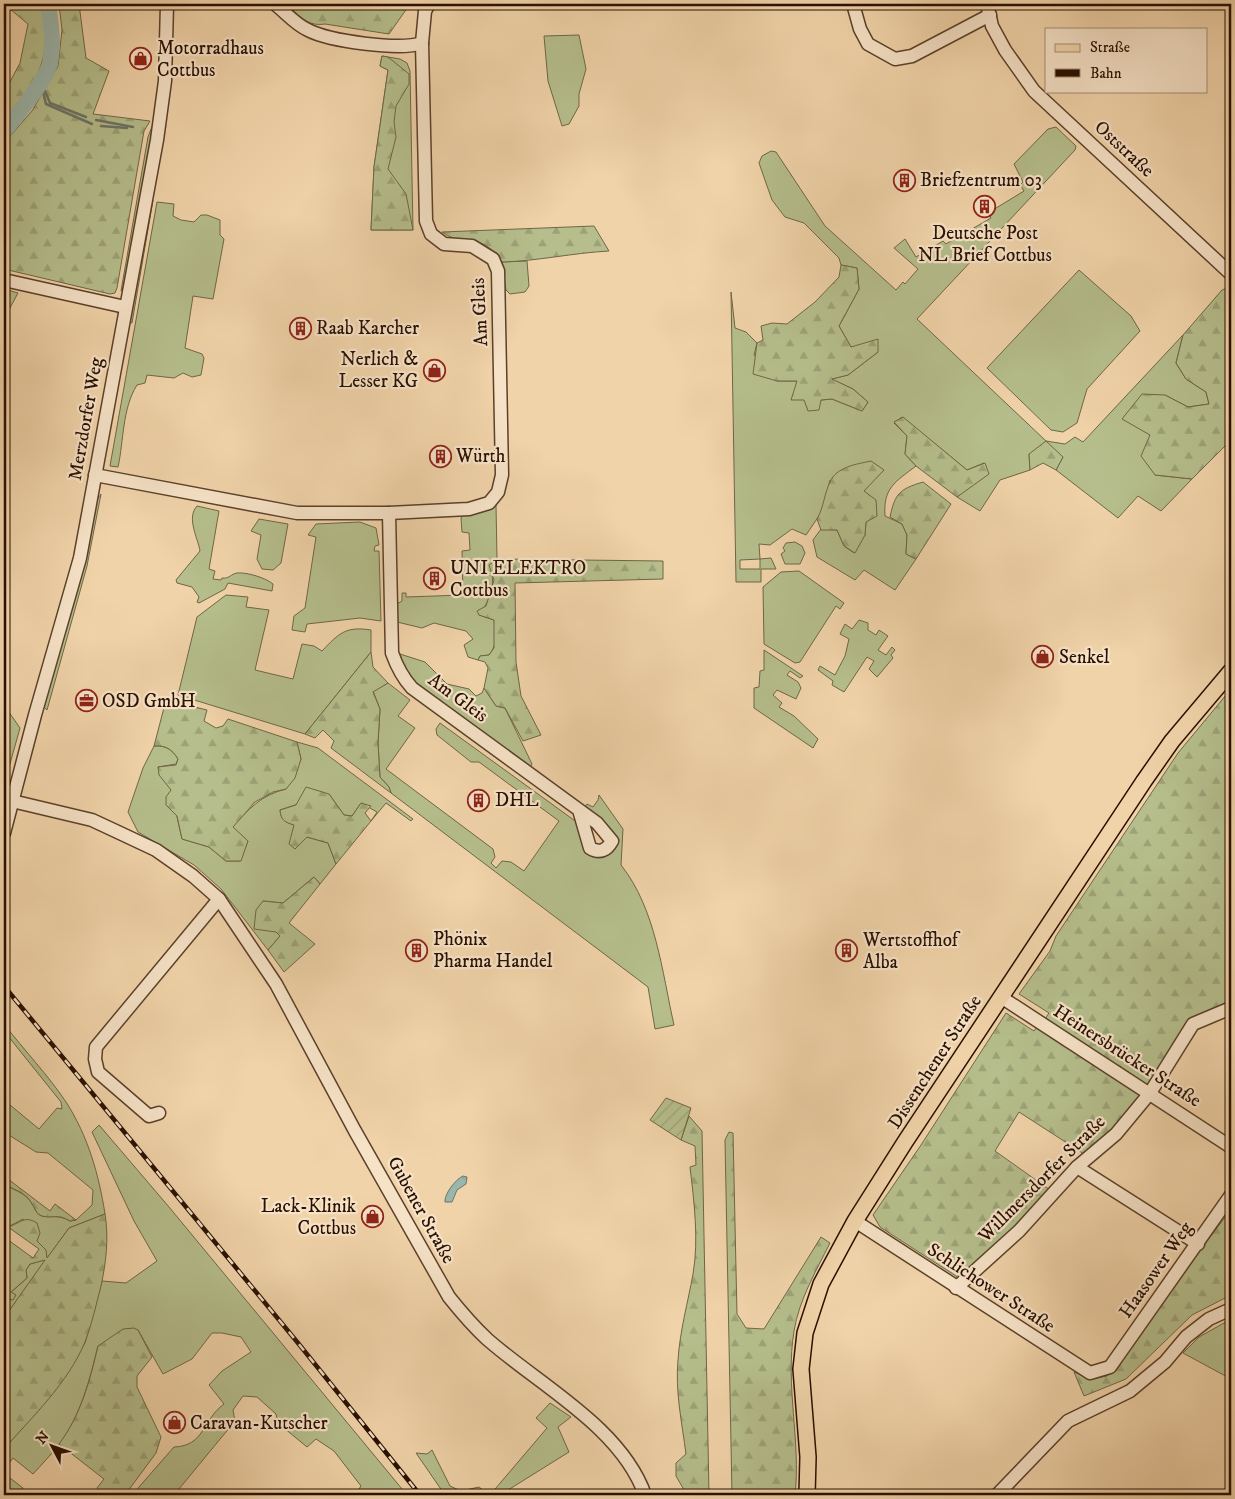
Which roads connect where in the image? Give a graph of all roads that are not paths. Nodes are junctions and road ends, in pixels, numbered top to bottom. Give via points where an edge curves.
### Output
1 (167, 4) edge
2 (275, 4) edge
3 (428, 4) edge
4 (853, 4) edge
5 (989, 10) edge
6 (422, 43) junction
7 (1231, 274) edge
8 (4, 280) edge
9 (125, 307) junction
10 (96, 475) junction
11 (390, 513) junction
12 (1231, 671) edge
13 (12, 801) junction
14 (579, 810) dead end
15 (4, 834) edge
16 (219, 899) junction
17 (1001, 997) junction
18 (1231, 1008) edge
19 (1150, 1093) junction
20 (159, 1114) dead end
21 (1231, 1146) edge
22 (1077, 1167) junction
23 (1231, 1195) edge
24 (855, 1221) junction
25 (1198, 1244) junction
26 (956, 1288) junction
27 (1231, 1309) edge
28 (1110, 1367) joint
29 (645, 1495) edge
30 (807, 1495) edge
31 (997, 1495) edge

1 - 9 street, Merzdorfer Weg via 165,81 157,140
2 - 6 street via 306,30 319,34 380,45 414,46
3 - 6 street, Am Gleis
4 - 5 street, Oststraße via 868,44 895,59 912,56
5 - 7 street, Oststraße via 992,26 1004,50 1034,91
6 - 11 street, Am Gleis via 426,221 431,234 444,244 472,246 492,259 498,271 502,475 498,492 489,503 469,509
8 - 9 street
9 - 10 street, Merzdorfer Weg
10 - 11 street, Am Gleis via 297,513
10 - 13 street, Merzdorfer Weg via 80,558
11 - 14 street, Am Gleis via 392,653 404,680
12 - 17 main road, Dissenchener Straße via 1156,764
13 - 15 street, Merzdorfer Weg
13 - 16 street, Gubener Straße via 92,820 156,850
16 - 20 street via 96,1047 94,1059 98,1072 150,1116
16 - 29 street, Gubener Straße via 276,984 355,1131 450,1296 488,1339 609,1438
17 - 19 street, Heinersbrücker Straße
17 - 24 main road, Dissenchener Straße
18 - 19 street, Willmersdorfer Straße via 1193,1024
19 - 21 street, Heinersbrücker Straße
19 - 22 street, Willmersdorfer Straße via 1116,1134
22 - 25 street
22 - 26 street, Willmersdorfer Straße via 1019,1231
23 - 25 street, Haasower Weg
24 - 26 street, Schlichower Straße
24 - 30 main road, Dissenchener Straße via 821,1284 806,1333 801,1369 808,1457
25 - 28 street, Haasower Weg
26 - 28 street, Schlichower Straße via 1083,1370 1090,1373
27 - 31 street via 1209,1319 1186,1337 1165,1362 1130,1391 1068,1421

